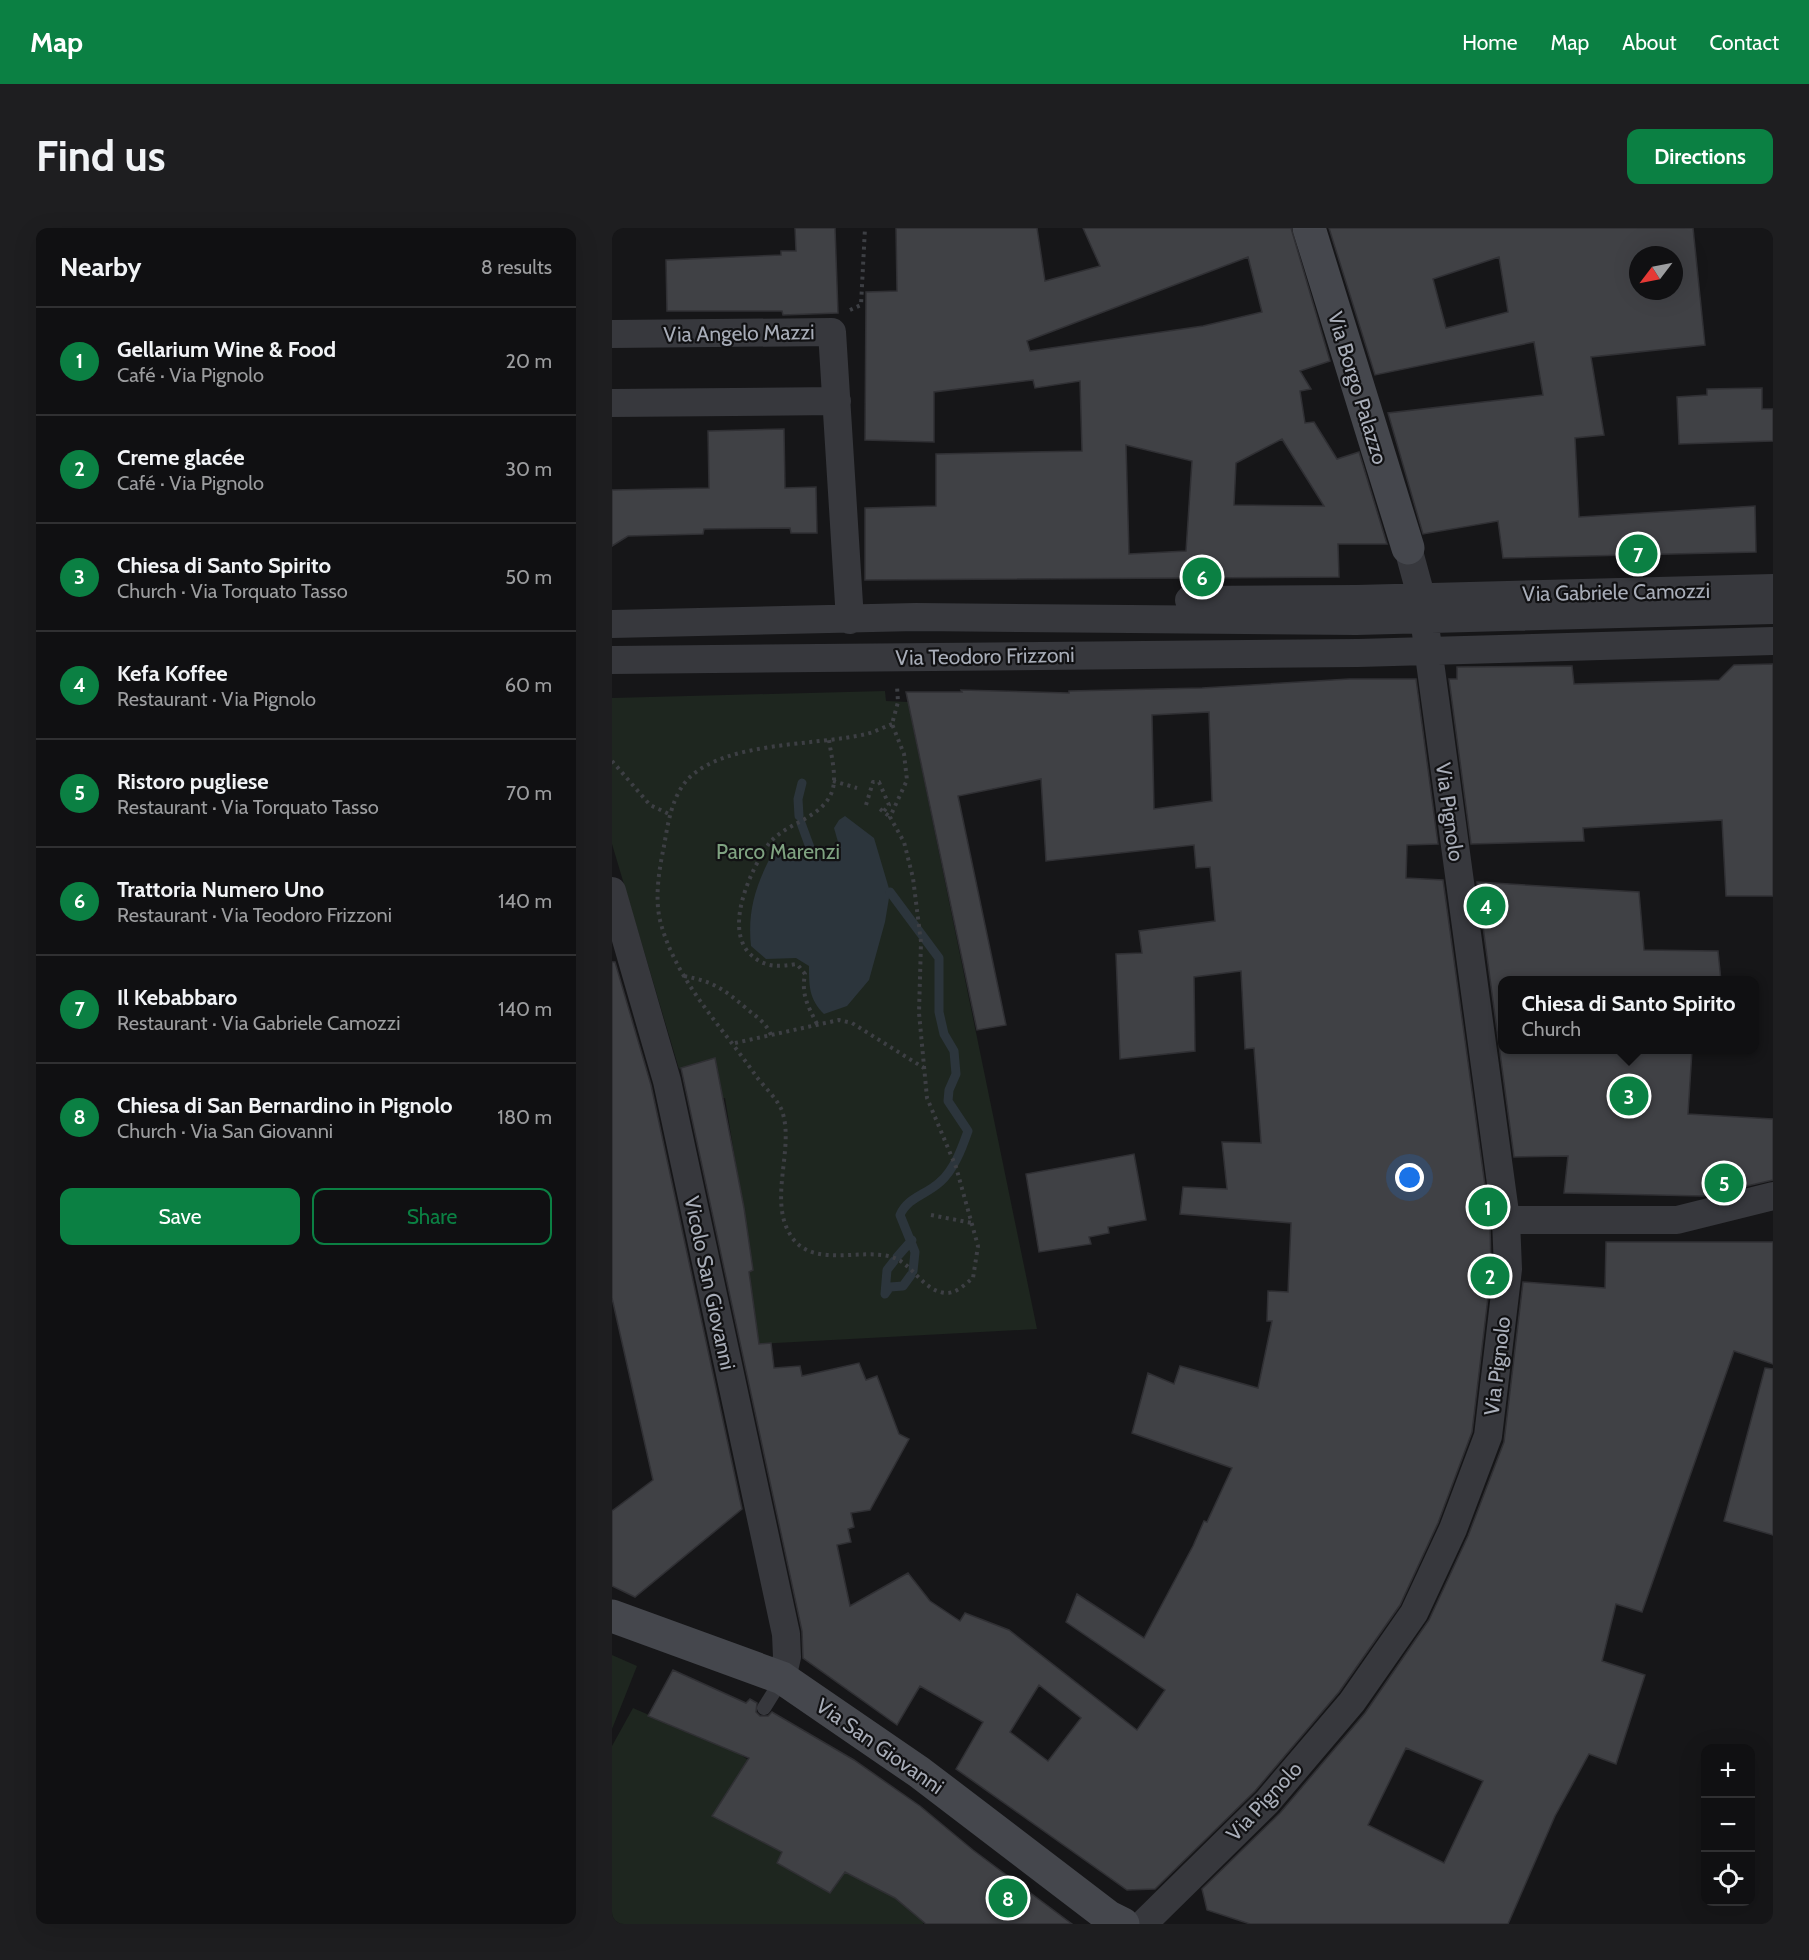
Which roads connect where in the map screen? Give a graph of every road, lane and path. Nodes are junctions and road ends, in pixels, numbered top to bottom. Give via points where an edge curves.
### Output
1 (865, 228) edge
2 (1309, 228) edge
3 (831, 332) junction
4 (612, 334) edge
5 (837, 401) junction
6 (612, 404) edge
7 (1408, 548) joint
8 (1773, 588) edge
9 (1460, 606) junction
10 (1423, 607) junction
11 (850, 610) junction
12 (1773, 610) edge
13 (612, 624) edge
14 (1773, 641) edge
15 (1428, 654) junction
16 (612, 660) edge
17 (897, 679) dead end
18 (892, 724) junction
19 (829, 740) junction
20 (612, 761) edge
21 (833, 781) junction
22 (857, 788) dead end
23 (866, 805) dead end
24 (671, 815) junction
25 (890, 818) junction
26 (612, 891) edge
27 (684, 976) junction
28 (817, 1024) junction
29 (771, 1035) junction
30 (735, 1044) junction
31 (925, 1069) junction
32 (1773, 1196) edge
33 (931, 1215) dead end
34 (1506, 1220) junction
35 (972, 1222) junction
36 (612, 1616) edge
37 (782, 1678) junction
38 (764, 1708) dead end
39 (1123, 1924) edge
40 (1143, 1924) edge

1 - 3 path via 861,304 838,316
2 - 7 street, Via Borgo Palazzo
3 - 4 street, Via Angelo Mazzi
3 - 5 street, Via Angelo Mazzi
5 - 6 street
5 - 11 street, Via Angelo Mazzi
7 - 10 street, Via Pignolo
8 - 9 street, Via Gabriele Camozzi
9 - 10 street, Via Teodoro Frizzoni
9 - 12 street, Via Gabriele Camozzi
10 - 11 street, Via Teodoro Frizzoni via 916,617
10 - 15 street, Via Pignolo
11 - 13 street, Via Teodoro Frizzoni via 800,618
14 - 15 street, Via Teodoro Frizzoni via 1464,648
15 - 16 street, Via Teodoro Frizzoni
15 - 34 street, Via Pignolo
17 - 18 path via 898,702
18 - 19 path via 867,734
18 - 25 path via 904,754 907,780
19 - 21 path
19 - 24 path via 734,754 707,763 688,778 677,794
20 - 24 path via 650,804
21 - 22 path
21 - 28 path via 832,792 821,809 768,845 747,883 739,927 743,947 756,960 770,967 797,964 805,974 804,1000
23 - 25 path via 873,782 879,782 889,801 882,810
24 - 27 path via 658,874 660,922
25 - 31 path via 904,842 913,878 921,942 920,1013
26 - 37 street, Vicolo San Giovanni via 667,1081 786,1634 787,1657
27 - 29 path via 723,988 765,1023
27 - 30 path
28 - 29 path
28 - 31 path via 839,1020 852,1023
29 - 30 path
30 - 35 path via 783,1113 784,1223 807,1251 894,1258 933,1288 946,1293 956,1291 973,1278 978,1246
31 - 35 path via 927,1098 956,1167
32 - 34 street via 1677,1220
33 - 35 path
34 - 40 street, Via Pignolo via 1507,1277 1488,1436 1453,1529 1414,1613 1352,1702 1267,1802
36 - 37 street, Via San Giovanni
37 - 38 lane
37 - 39 street, Via San Giovanni via 919,1772

